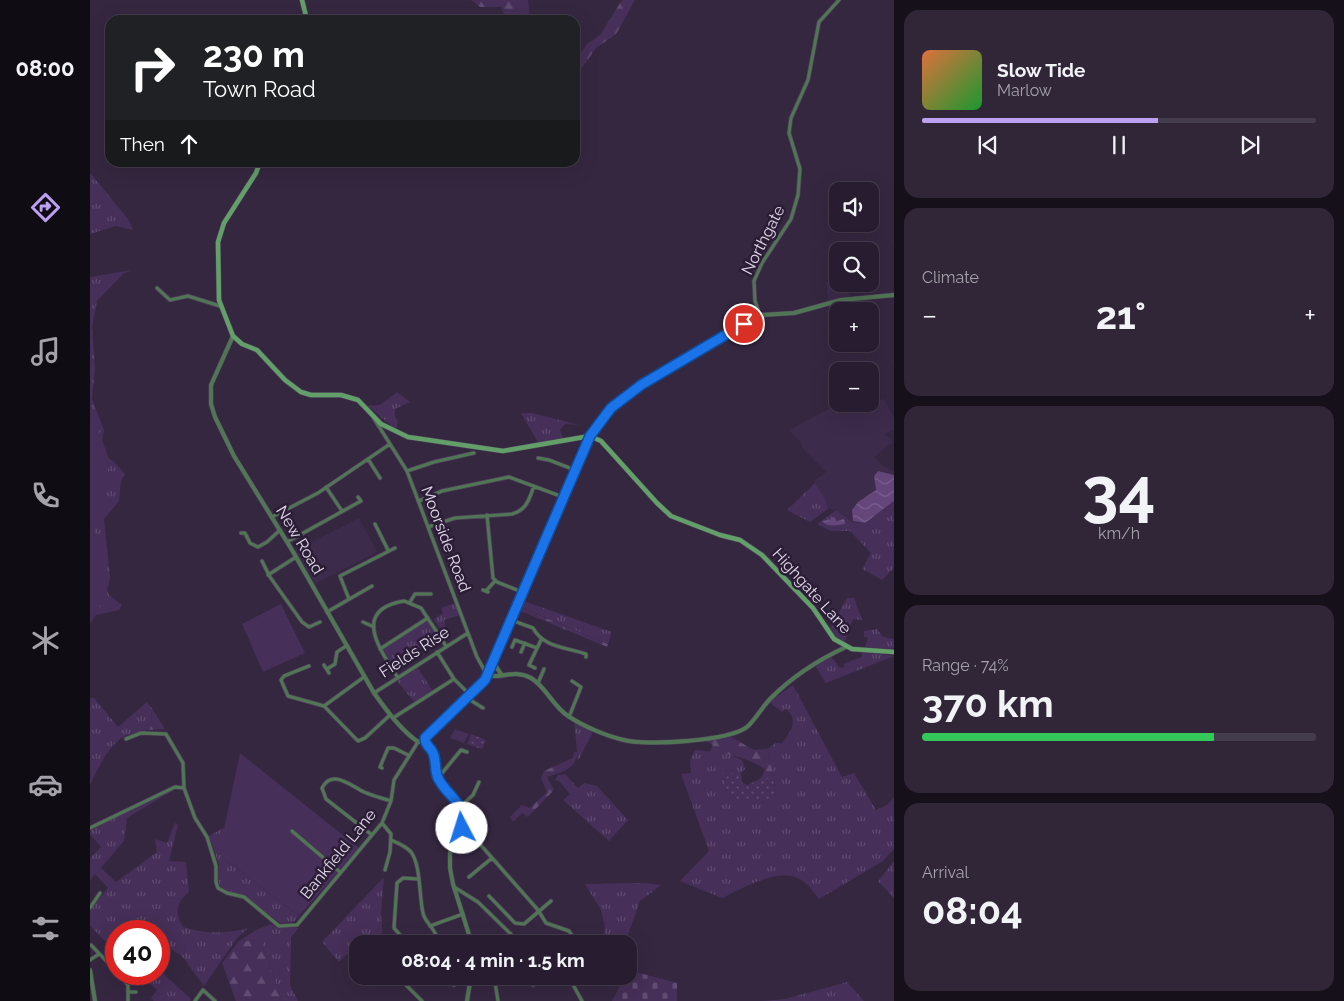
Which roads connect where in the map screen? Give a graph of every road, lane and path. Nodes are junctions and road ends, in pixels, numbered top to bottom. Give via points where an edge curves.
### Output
1 (302, 0) edge
2 (839, 0) edge
3 (306, 15) edge
4 (258, 167) edge
5 (156, 288) dead end
6 (894, 295) edge
7 (220, 306) junction
8 (760, 315) junction
9 (233, 336) junction
10 (372, 417) junction
11 (590, 436) junction
12 (390, 444) junction
13 (474, 453) dead end
14 (538, 458) dead end
15 (368, 459) junction
16 (575, 470) junction
17 (406, 471) junction
18 (380, 478) dead end
19 (534, 486) junction
20 (326, 487) junction
21 (358, 497) dead end
22 (563, 497) junction
23 (419, 501) junction
24 (342, 511) junction
25 (487, 516) junction
26 (272, 517) junction
27 (374, 524) dead end
28 (428, 527) junction
29 (280, 530) junction
30 (244, 532) dead end
31 (287, 542) junction
32 (395, 548) dead end
33 (388, 550) junction
34 (296, 557) junction
35 (262, 561) dead end
36 (268, 575) junction
37 (495, 581) junction
38 (372, 586) dead end
39 (486, 591) dead end
40 (522, 592) junction
41 (430, 594) dead end
42 (349, 599) junction
43 (410, 602) junction
44 (327, 612) junction
45 (428, 618) junction
46 (510, 620) junction
47 (320, 622) dead end
48 (362, 622) dead end
49 (374, 626) junction
50 (468, 632) junction
51 (541, 640) junction
52 (525, 644) junction
53 (346, 646) junction
54 (446, 646) junction
55 (512, 647) dead end
56 (846, 647) junction
57 (537, 648) junction
58 (380, 649) junction
59 (437, 652) junction
60 (521, 652) dead end
61 (894, 652) edge
62 (586, 657) dead end
63 (493, 662) junction
64 (324, 665) dead end
65 (307, 668) dead end
66 (535, 668) dead end
67 (544, 669) dead end
68 (501, 674) junction
69 (487, 675) junction
70 (364, 678) junction
71 (398, 678) junction
72 (454, 679) junction
73 (572, 681) dead end
74 (538, 683) junction
75 (374, 693) junction
76 (468, 696) junction
77 (324, 706) junction
78 (483, 708) dead end
79 (569, 716) junction
80 (391, 717) junction
81 (126, 739) dead end
82 (424, 740) junction
83 (418, 742) junction
84 (467, 752) dead end
85 (408, 755) junction
86 (382, 768) dead end
87 (438, 778) junction
88 (479, 782) dead end
89 (184, 788) junction
90 (391, 801) junction
91 (461, 806) junction
92 (382, 823) junction
93 (90, 828) edge
94 (462, 828) junction
95 (292, 831) dead end
96 (372, 835) junction
97 (391, 840) junction
98 (492, 858) junction
99 (384, 870) dead end
100 (340, 872) junction
101 (469, 877) dead end
102 (418, 880) junction
103 (454, 887) junction
104 (100, 893) dead end
105 (489, 896) dead end
106 (551, 901) dead end
107 (90, 908) edge
108 (538, 910) junction
109 (464, 914) junction
110 (430, 926) junction
111 (400, 935) edge
112 (436, 935) edge
113 (470, 935) edge
114 (513, 935) edge
115 (572, 935) edge
116 (90, 946) edge
117 (99, 954) junction
118 (90, 960) edge
119 (105, 960) edge
120 (90, 970) edge
121 (127, 985) edge
122 (406, 985) edge
123 (470, 985) edge
124 (495, 985) edge
125 (573, 985) edge
126 (129, 992) junction
127 (136, 992) dead end
128 (422, 1000) edge
129 (95, 1001) edge
130 (128, 1001) edge
131 (195, 1001) edge
132 (216, 1001) edge
133 (467, 1001) edge
134 (498, 1001) edge
135 (582, 1001) edge

1 - 3 main road
2 - 8 street, Northgate via 819,22 808,80 791,118 790,133 800,170 798,195 791,219 762,263 754,282
4 - 7 main road via 224,223 218,242
5 - 7 street via 170,300 188,296
6 - 8 street via 841,300 794,313
7 - 9 main road
8 - 11 street via 641,385 611,408
9 - 10 main road via 256,350 301,392 341,395 358,400
9 - 26 street, New Road via 212,385 211,404 221,433
10 - 11 main road via 408,437 503,452
10 - 12 street, Moorside Road
11 - 16 street
11 - 56 main road, Highgate Lane via 601,441 671,516 740,540 762,555 813,608 834,639
12 - 15 street
12 - 17 street, Moorside Road
13 - 17 street
14 - 16 street
15 - 18 street
15 - 20 street
16 - 22 street
17 - 23 street, Moorside Road
19 - 22 street
19 - 23 street via 509,477 442,491
19 - 25 street via 520,512
20 - 24 street
20 - 26 street
21 - 24 street via 361,501
22 - 40 street
23 - 28 street, Moorside Road
24 - 31 street
25 - 28 street via 455,518
25 - 37 street
26 - 29 street, New Road
27 - 33 street
28 - 50 street, Moorside Road
29 - 30 street via 258,547 250,543
29 - 31 street, New Road
31 - 34 street, New Road
32 - 33 street
33 - 42 street via 340,576
34 - 36 street
34 - 44 street, New Road
35 - 36 street
36 - 47 street via 302,622 309,627
37 - 39 street
37 - 40 street
38 - 42 street
40 - 46 street
41 - 43 street via 415,594
42 - 44 street
43 - 45 street via 421,608
43 - 49 street via 396,602 386,608 377,616
44 - 53 street, New Road
45 - 54 street
45 - 58 street
46 - 51 street via 533,628
46 - 63 street
48 - 49 street
49 - 58 street via 374,639
50 - 54 street, Fields Rise
50 - 69 street, Moorside Road
51 - 57 street
51 - 62 street via 586,654
52 - 55 street via 515,640
52 - 57 street
52 - 60 street
53 - 64 street via 337,652 335,664 328,671
53 - 70 street, New Road
54 - 59 street, Fields Rise
56 - 61 main road
56 - 79 street via 808,667 772,697 747,727 727,736 633,742 611,736
57 - 66 street via 529,665
58 - 71 street
59 - 71 street, Fields Rise
59 - 72 street
63 - 68 street
63 - 69 street
65 - 77 street via 284,676 281,680 286,692 288,696
67 - 74 street
68 - 69 street
68 - 74 street via 519,674
69 - 76 street
70 - 75 street, New Road
70 - 77 street
71 - 75 street, Fields Rise
72 - 76 street
72 - 80 street
73 - 79 street via 581,687
74 - 79 street via 560,711
75 - 80 street, New Road
76 - 78 street
76 - 82 street
77 - 80 street via 358,741
80 - 83 street, New Road
81 - 89 street via 141,734 166,734 183,763
82 - 83 street
82 - 87 street via 433,754
83 - 85 street, Bankfield Lane
84 - 87 street via 461,750
85 - 86 street via 388,748
85 - 90 street, Bankfield Lane via 394,780
87 - 91 street
88 - 91 street via 473,795
89 - 93 street via 175,787
89 - 100 street, Bankfield Lane via 195,818 207,837 216,866 218,888 244,897 279,926 297,925
90 - 92 street, Bankfield Lane
90 - 96 street via 375,797 343,780 331,779 322,788 326,799
91 - 94 street
92 - 96 street, Bankfield Lane
92 - 97 street
94 - 98 street
94 - 103 street via 450,856
95 - 100 street
96 - 100 street, Bankfield Lane
97 - 99 street
97 - 102 street via 412,853
98 - 101 street
98 - 108 street
102 - 110 street via 423,913
102 - 111 street via 404,878 396,882 394,928
103 - 109 street
103 - 114 street via 478,902
104 - 107 street
105 - 108 street via 515,923 524,924 534,918
106 - 108 street
108 - 115 street via 546,923
109 - 110 street
109 - 113 street
110 - 112 street
116 - 117 street
117 - 118 street
117 - 119 street
120 - 129 street
121 - 126 street
122 - 128 street
123 - 133 street
124 - 134 street
125 - 135 street
126 - 127 street
126 - 130 street
131 - 132 street via 203,990

